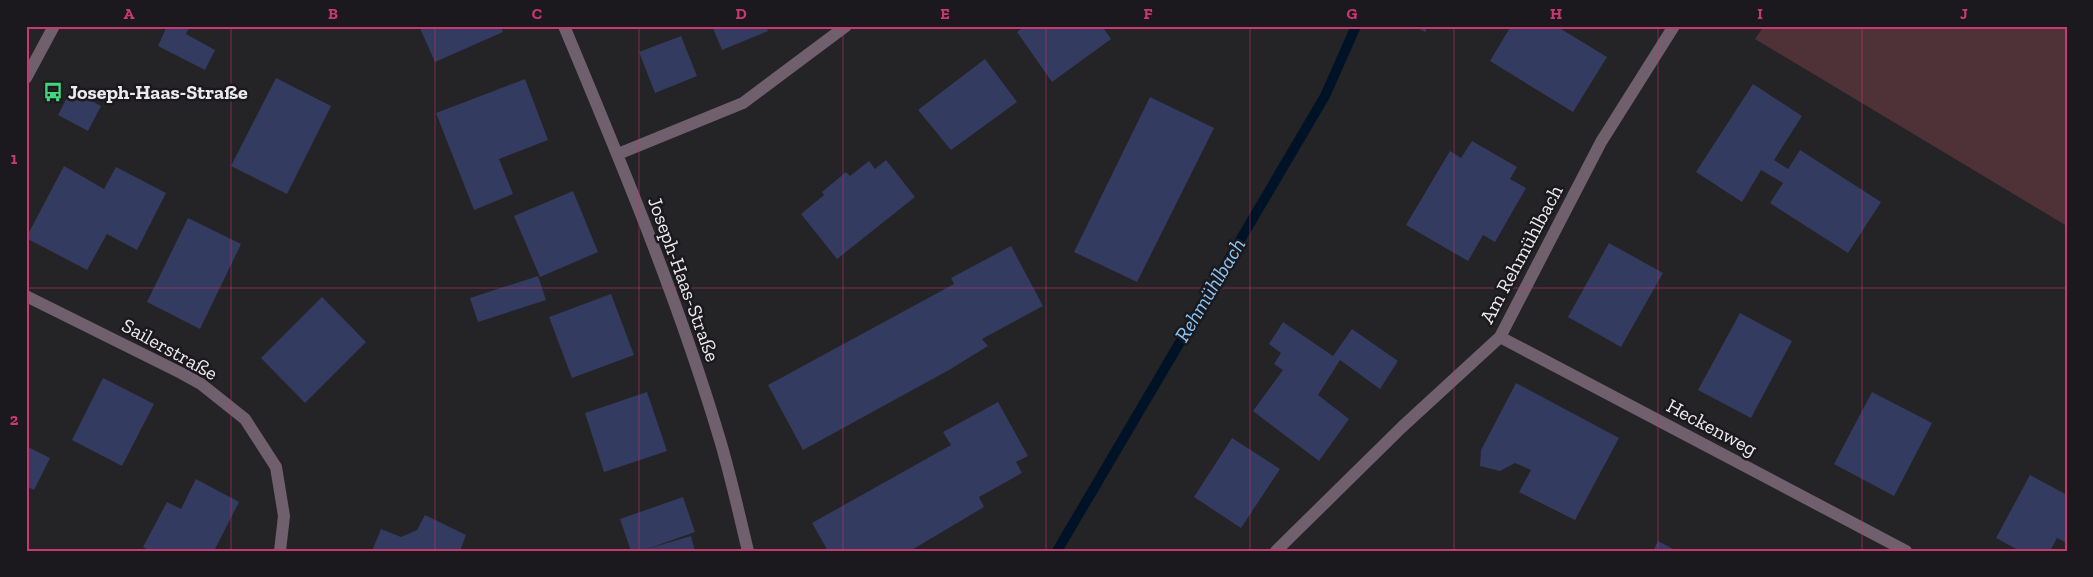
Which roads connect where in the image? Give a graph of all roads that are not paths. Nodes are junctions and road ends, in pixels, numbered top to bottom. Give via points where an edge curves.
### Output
1 (54, 26) edge
2 (564, 26) edge
3 (846, 26) edge
4 (1674, 26) edge
5 (26, 78) edge
6 (618, 154) junction
7 (26, 296) edge
8 (1500, 337) junction
9 (280, 551) edge
10 (748, 551) edge
11 (1276, 551) edge
12 (1906, 551) edge

1 - 5 street
2 - 6 street, Joseph-Haas-Straße
3 - 6 street via 743,103
4 - 8 street, Am Rehmühlbach via 1601,142
6 - 10 street, Joseph-Haas-Straße via 668,284 718,432
7 - 9 street, Sailerstraße via 181,372 245,419 276,467 284,516
8 - 11 street, Am Rehmühlbach via 1402,427
8 - 12 street, Heckenweg

